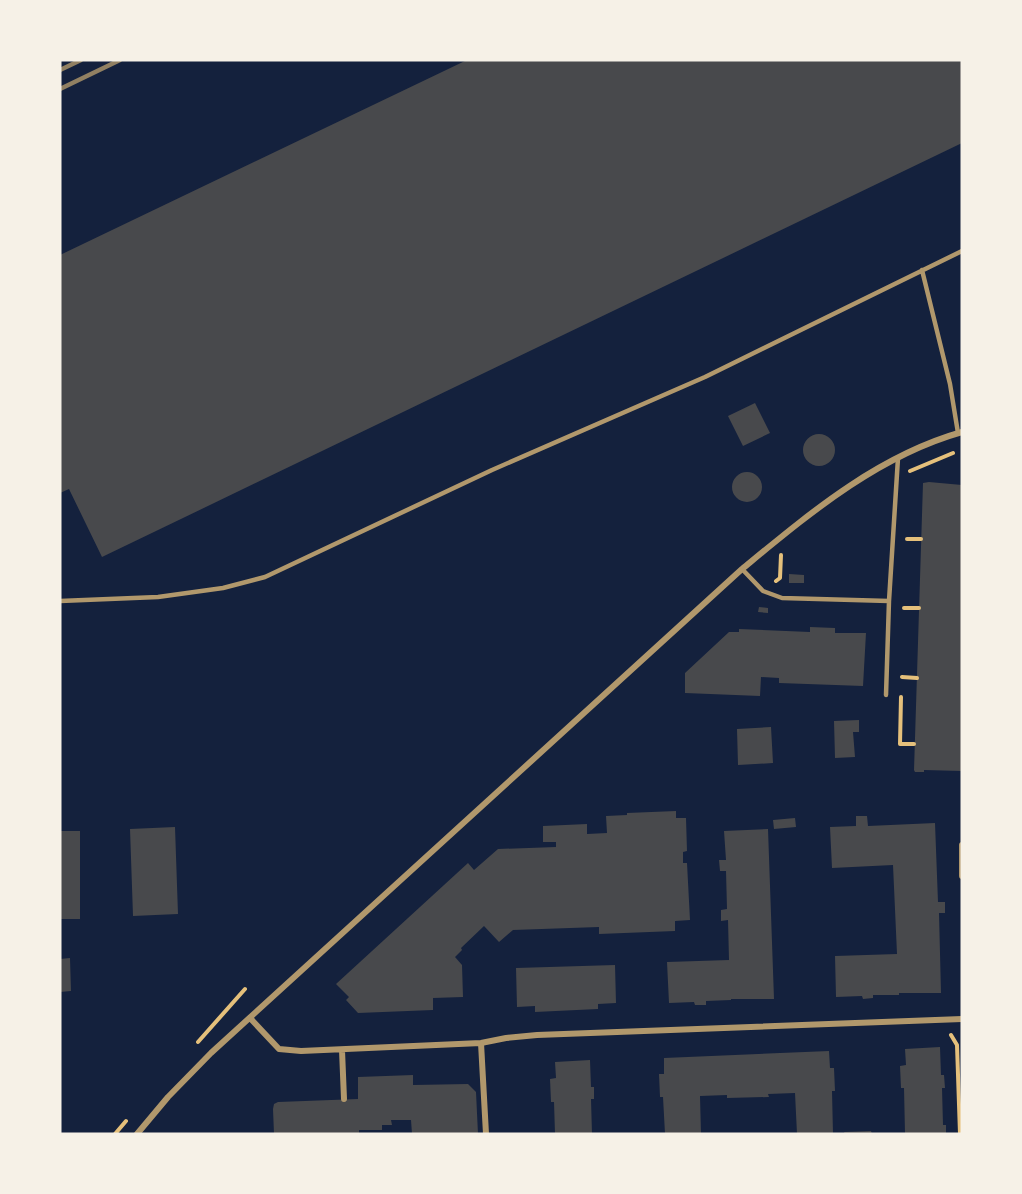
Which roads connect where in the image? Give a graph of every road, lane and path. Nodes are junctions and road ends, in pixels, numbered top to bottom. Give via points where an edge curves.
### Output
1 (962, 251) edge
2 (922, 270) junction
3 (960, 432) edge
4 (962, 449) edge
5 (898, 458) junction
6 (909, 472) junction
7 (897, 476) junction
8 (908, 480) dead end
9 (907, 529) dead end
10 (907, 539) junction
11 (921, 539) dead end
12 (906, 550) dead end
13 (781, 553) dead end
14 (742, 569) junction
15 (763, 591) junction
16 (904, 596) dead end
17 (60, 601) edge
18 (889, 601) junction
19 (904, 608) junction
20 (919, 608) dead end
21 (904, 619) dead end
22 (917, 678) dead end
23 (886, 695) dead end
24 (914, 744) dead end
25 (962, 845) edge
26 (962, 876) edge
27 (250, 1018) junction
28 (962, 1019) edge
29 (947, 1033) dead end
30 (481, 1043) junction
31 (342, 1050) junction
32 (344, 1099) dead end
33 (137, 1134) edge
34 (486, 1134) edge
35 (960, 1134) edge

1 - 2 lane
2 - 3 lane
2 - 17 lane via 705,377 502,465 265,577 223,588 158,597
3 - 5 street
4 - 6 path
5 - 7 lane
5 - 14 street via 809,513
6 - 7 path
6 - 8 path
7 - 18 lane
9 - 10 path
10 - 11 path
10 - 12 path
13 - 15 path via 780,578
14 - 15 lane
14 - 27 street
15 - 18 lane via 782,598
16 - 19 path
18 - 23 lane
19 - 20 path
19 - 21 path
22 - 24 path via 902,677 900,744
25 - 26 street
27 - 31 street via 279,1049
27 - 33 street via 189,1075
28 - 30 street via 537,1035
29 - 35 path via 954,1036 957,1045
30 - 31 street
30 - 34 street
31 - 32 street

